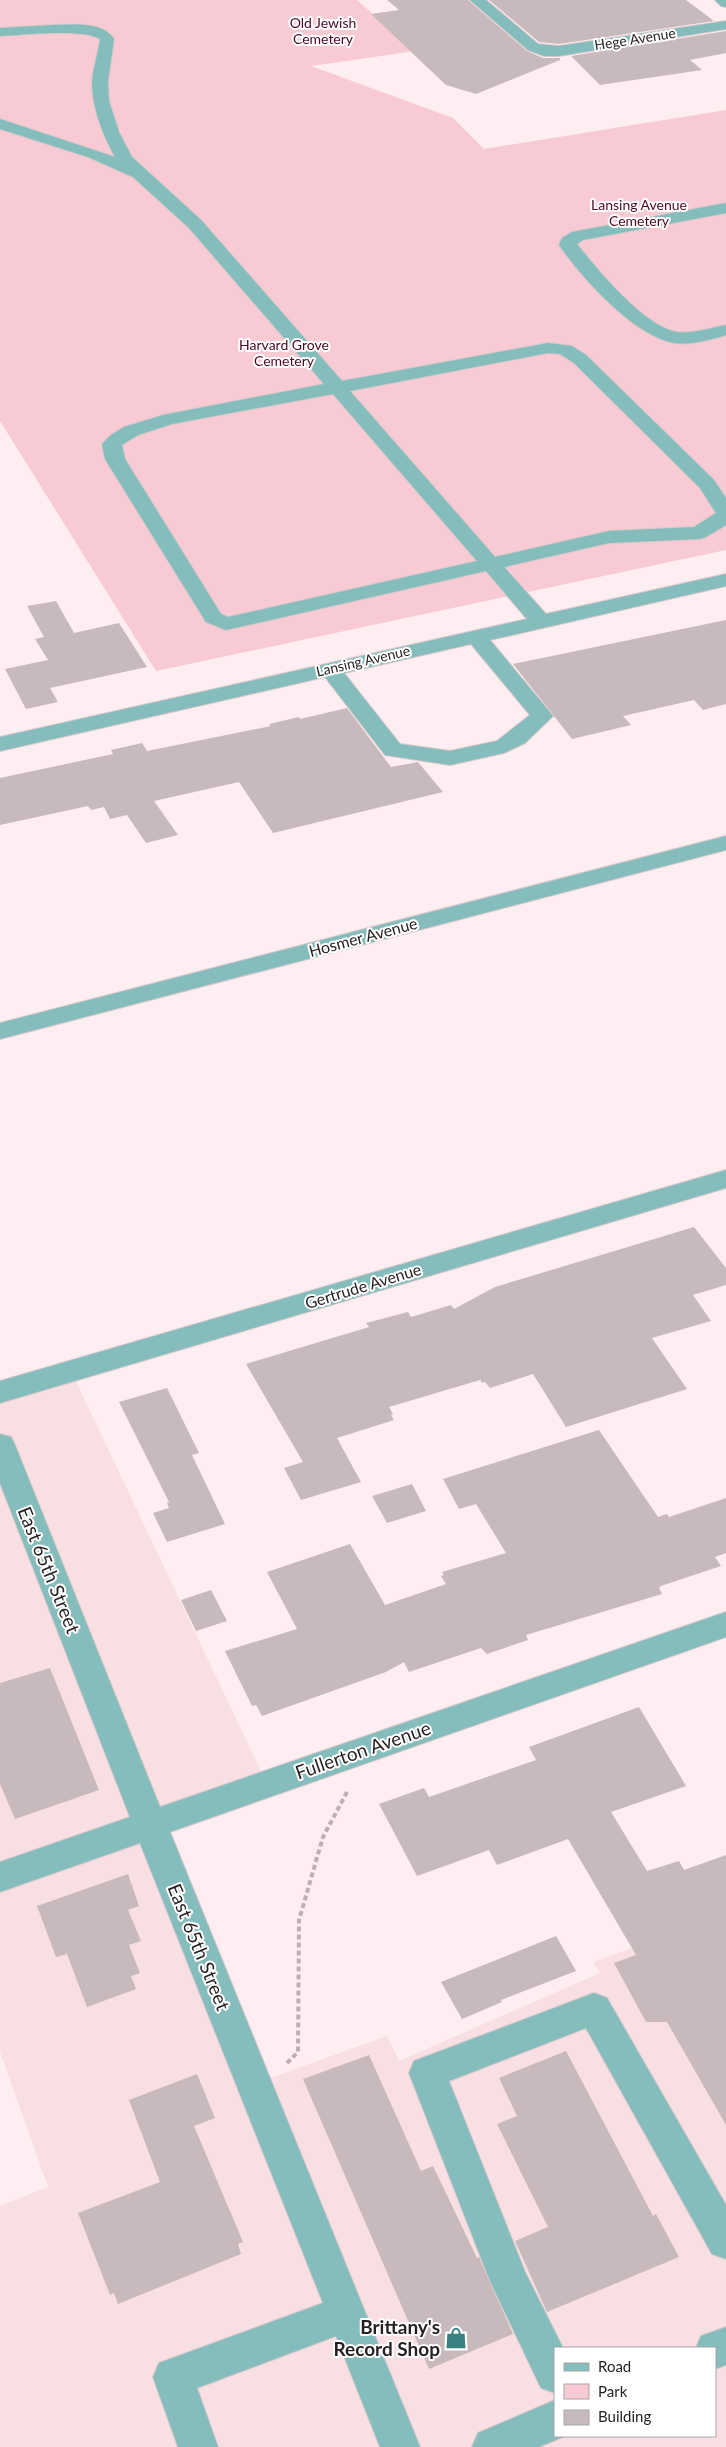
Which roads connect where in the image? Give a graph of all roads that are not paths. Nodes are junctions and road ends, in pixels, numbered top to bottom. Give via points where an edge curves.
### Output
1 (477, 0) edge
2 (722, 0) edge
3 (726, 3) edge
4 (726, 25) edge
5 (0, 32) edge
6 (0, 124) edge
7 (143, 176) junction
8 (726, 208) edge
9 (726, 330) edge
10 (337, 387) junction
11 (726, 515) edge
12 (488, 564) junction
13 (726, 580) edge
14 (540, 622) junction
15 (476, 636) junction
16 (330, 669) junction
17 (0, 744) edge
18 (726, 843) edge
19 (0, 1031) edge
20 (726, 1179) edge
21 (0, 1392) edge
22 (0, 1445) edge
23 (726, 1624) edge
24 (150, 1825) junction
25 (0, 1877) edge
26 (726, 2241) edge
27 (346, 2313) junction
28 (554, 2372) edge
29 (554, 2420) edge
30 (198, 2447) edge
31 (400, 2447) edge
32 (492, 2447) edge

1 - 4 street, Hege Avenue via 533,46 544,51
2 - 3 street
5 - 7 street via 78,30 105,35 100,86 104,106 118,148
6 - 7 street via 115,162
7 - 10 street via 195,224
8 - 9 street via 578,236 568,242 621,303 659,334 686,338
10 - 11 street via 562,348 576,355 708,484
10 - 12 street
10 - 12 street via 170,419 129,431 112,444 115,459 213,618 226,624
11 - 12 street via 699,533 609,537
12 - 14 street
13 - 14 street, Lansing Avenue
14 - 15 street, Lansing Avenue
15 - 16 street, Lansing Avenue
15 - 16 street via 542,716 504,746 450,758 393,750
16 - 17 street, Lansing Avenue
18 - 19 street, Hosmer Avenue
20 - 21 street, Gertrude Avenue
22 - 24 street, East 65th Street
23 - 24 street, Fullerton Avenue
24 - 25 street, Fullerton Avenue
24 - 27 street, East 65th Street
26 - 28 street via 594,2009 427,2073 508,2281
27 - 30 street via 173,2377
27 - 31 street, East 65th Street
29 - 32 street

